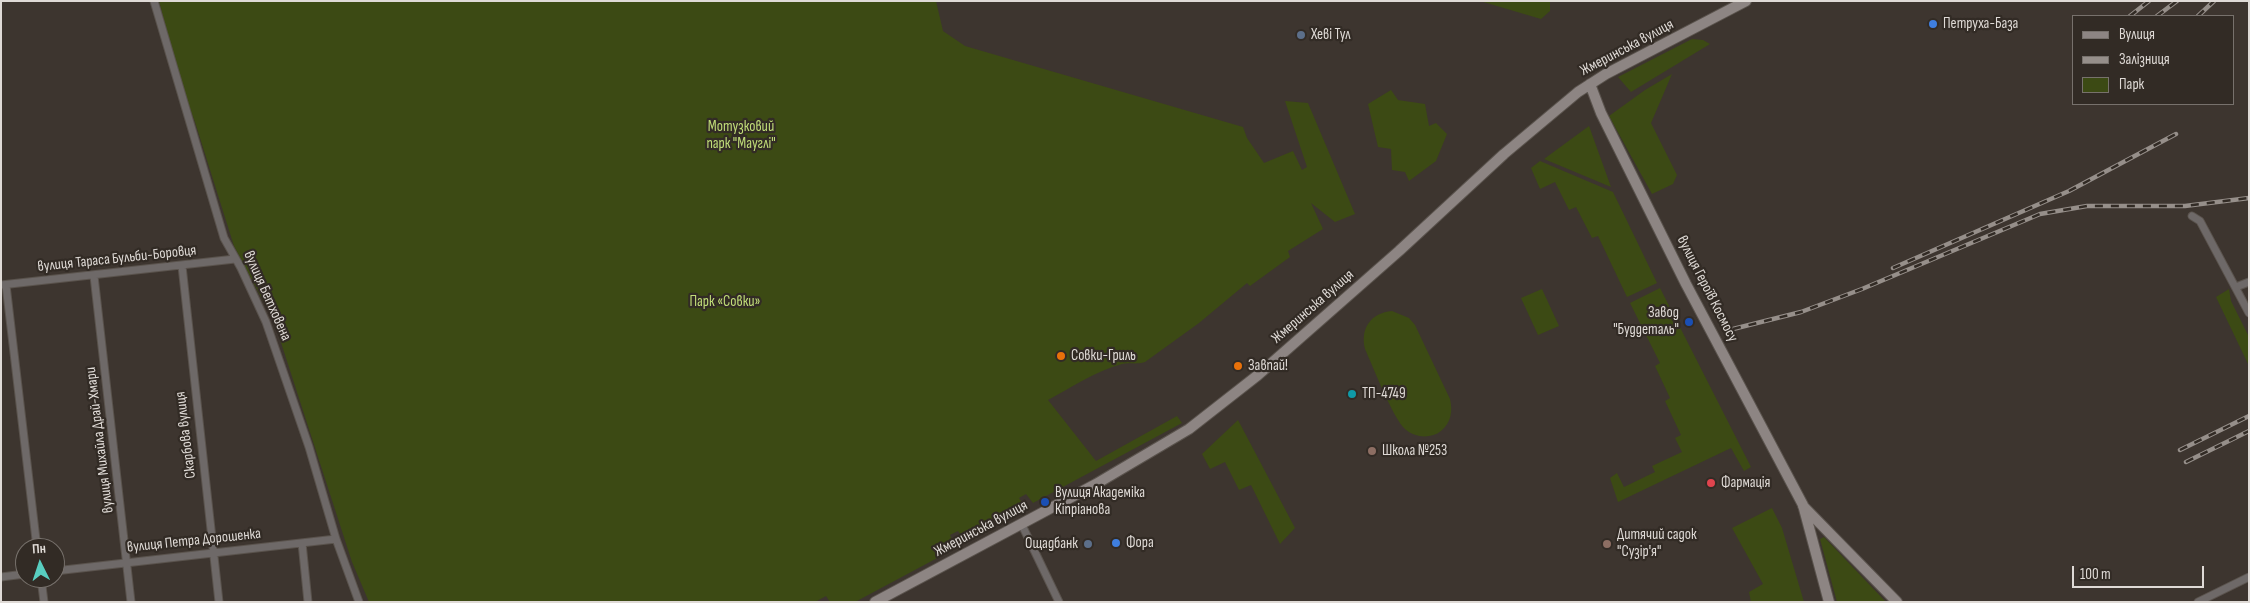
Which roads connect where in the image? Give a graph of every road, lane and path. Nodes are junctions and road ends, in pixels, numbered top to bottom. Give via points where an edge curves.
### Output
1 (154, 1) edge
2 (1746, 1) edge
3 (1590, 84) junction
4 (2192, 216) dead end
5 (235, 258) junction
6 (182, 266) junction
7 (94, 276) junction
8 (2249, 282) edge
9 (4, 285) edge
10 (2236, 287) junction
11 (2249, 313) edge
12 (1802, 505) junction
13 (1021, 523) junction
14 (36, 538) edge
15 (336, 539) junction
16 (302, 543) junction
17 (214, 553) junction
18 (127, 562) junction
19 (65, 570) edge
20 (15, 575) edge
21 (1, 577) edge
22 (2249, 577) edge
23 (42, 588) edge
24 (44, 602) edge
25 (131, 602) edge
26 (219, 602) edge
27 (308, 602) edge
28 (358, 602) edge
29 (876, 602) edge
30 (1059, 602) edge
31 (1829, 602) edge
32 (1897, 602) edge
33 (2198, 602) edge

1 - 5 street, вулиця Бетховена via 224,238
2 - 3 main road, Жмеринська вулиця
3 - 12 main road, вулиця Героїв Космосу via 1601,113 1686,284
3 - 13 main road, Жмеринська вулиця via 1560,105 1266,369 1204,419 1096,484
4 - 10 street via 2200,221
5 - 6 street, вулиця Тараса Бульби-Боровця
5 - 15 street, вулиця Бетховена via 266,322 309,447
6 - 7 street, вулиця Тараса Бульби-Боровця
6 - 17 street, Скарбова вулиця
7 - 9 street, вулиця Тараса Бульби-Боровця
7 - 18 street, вулиця Михайла Драй-Хмари
8 - 10 street
9 - 14 street
10 - 11 street
12 - 31 main road, вулиця Героїв Космосу
12 - 32 main road, вулиця Героїв Космосу
13 - 29 main road, Жмеринська вулиця
13 - 30 street
15 - 16 street, вулиця Петра Дорошенка
15 - 28 street, вулиця Бетховена
16 - 17 street, вулиця Петра Дорошенка
16 - 27 street
17 - 18 street, вулиця Петра Дорошенка
17 - 26 street, Скарбова вулиця
18 - 19 street, вулиця Петра Дорошенка
18 - 25 street, вулиця Михайла Драй-Хмари
20 - 21 street
22 - 33 street
23 - 24 street

